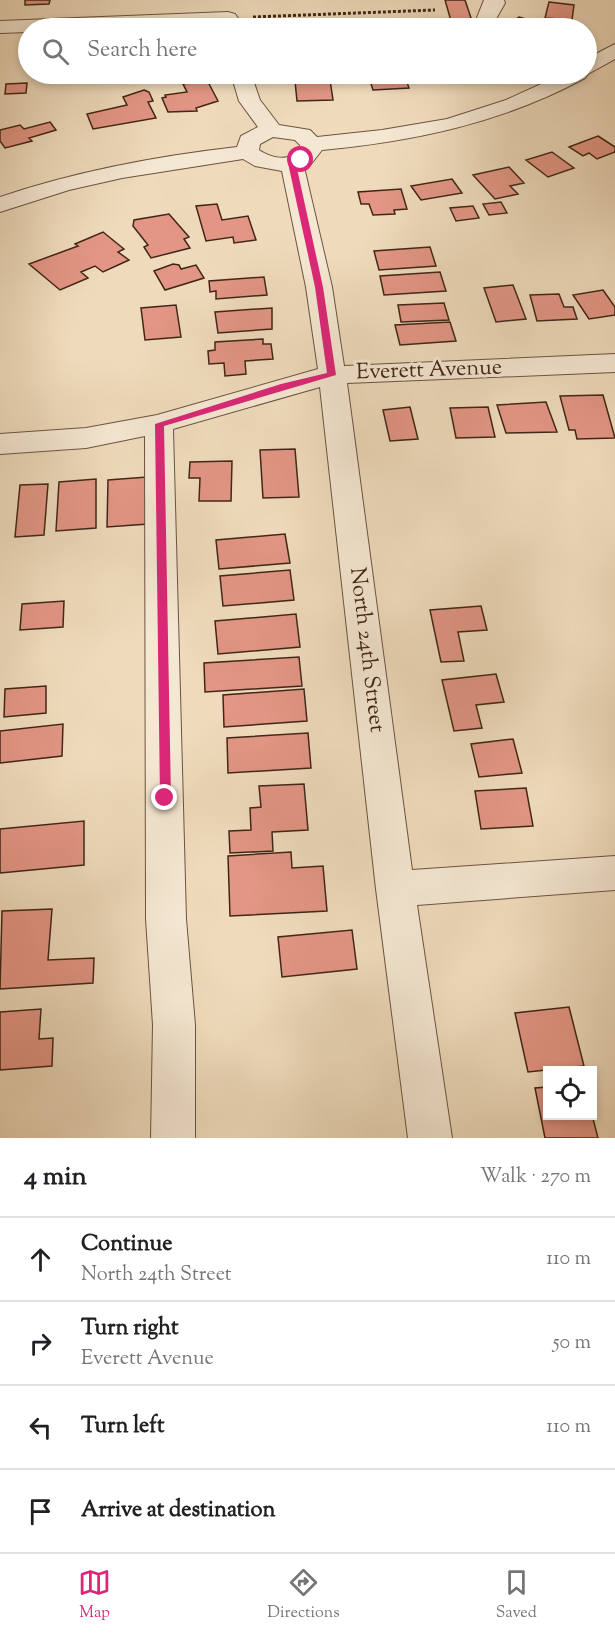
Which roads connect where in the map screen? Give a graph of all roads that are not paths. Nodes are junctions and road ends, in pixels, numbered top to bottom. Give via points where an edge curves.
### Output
1 (494, 0) edge
2 (228, 15) edge
3 (171, 18) edge
4 (487, 18) edge
5 (18, 26) edge
6 (0, 27) edge
7 (613, 54) edge
8 (597, 62) edge
9 (244, 84) edge
10 (559, 84) edge
11 (272, 130) junction
12 (248, 152) junction
13 (302, 154) junction
14 (0, 205) edge
15 (615, 363) edge
16 (332, 375) junction
17 (159, 424) junction
18 (0, 444) edge
19 (615, 873) edge
20 (395, 889) junction
21 (173, 1138) edge
22 (430, 1138) edge

1 - 4 street
2 - 3 street
5 - 6 street
7 - 8 street
9 - 11 street via 250,101
10 - 13 street via 522,103 464,123
11 - 12 street via 249,141
11 - 13 street via 302,135
12 - 13 street via 260,161
12 - 14 street via 126,168
13 - 16 street, North 24th Street
15 - 16 street, Everett Avenue
16 - 17 street, Everett Avenue
16 - 20 street, North 24th Street
17 - 18 street, Everett Avenue via 86,438
17 - 21 street via 166,919 174,1025
19 - 20 street
20 - 22 street, North 24th Street

